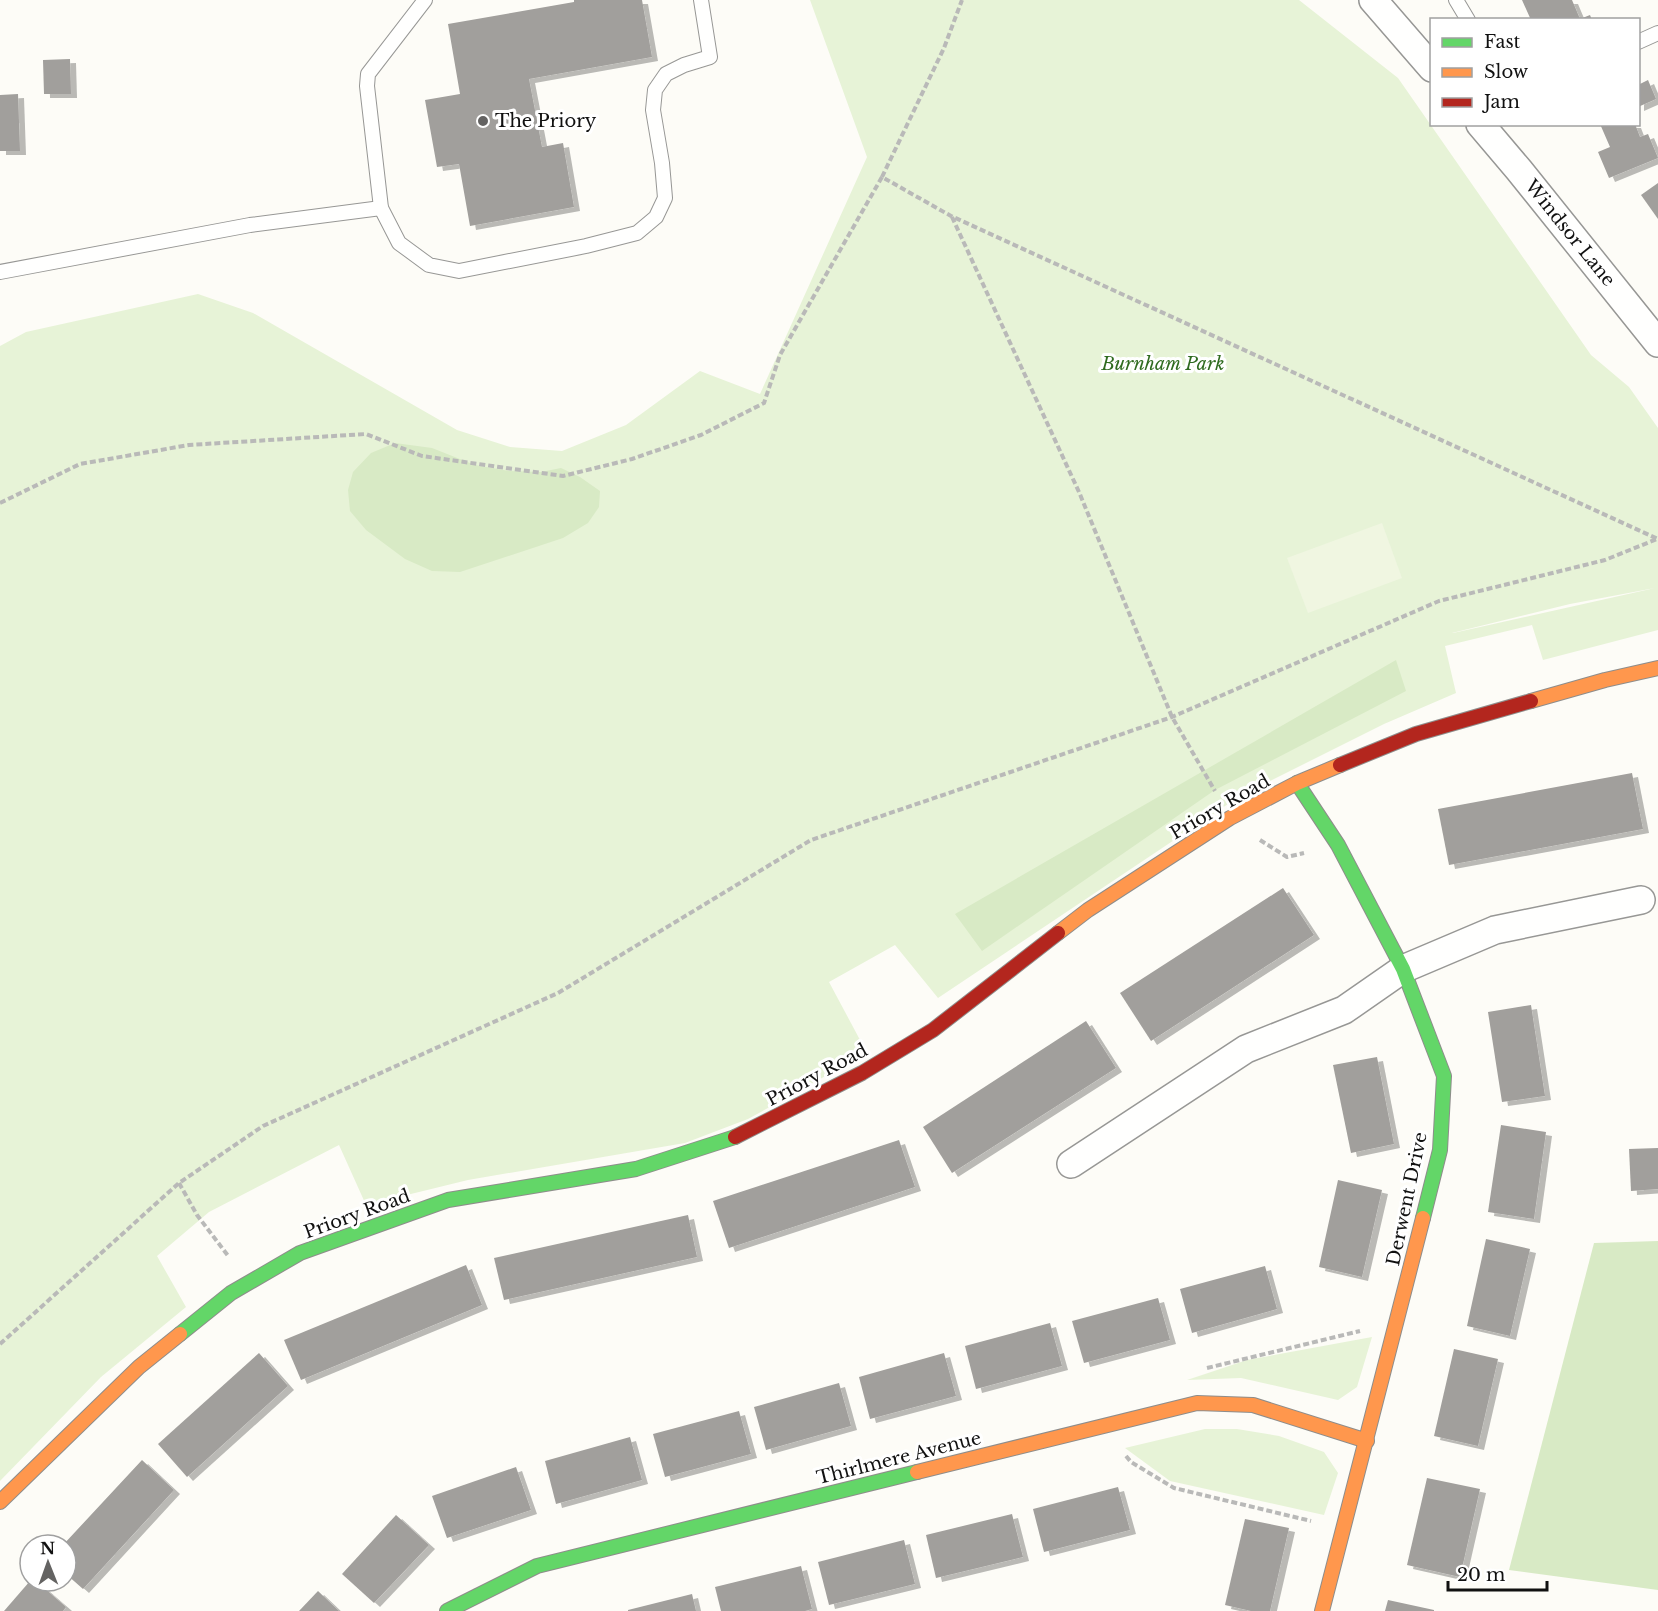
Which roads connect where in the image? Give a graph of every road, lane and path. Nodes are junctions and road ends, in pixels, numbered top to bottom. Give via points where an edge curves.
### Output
1 (425, 0) edge
2 (701, 0) edge
3 (962, 0) edge
4 (1373, 0) edge
5 (1456, 0) edge
6 (1467, 18) edge
7 (1658, 33) edge
8 (1640, 41) edge
9 (1427, 55) edge
10 (1482, 126) edge
11 (882, 177) junction
12 (381, 208) junction
13 (951, 216) junction
14 (0, 272) edge
15 (1658, 343) edge
16 (0, 503) edge
17 (1658, 539) edge
18 (1658, 668) edge
19 (1172, 717) junction
20 (1297, 783) junction
21 (1641, 900) dead end
22 (1403, 969) junction
23 (1071, 1164) dead end
24 (179, 1183) junction
25 (248, 1283) junction
26 (1399, 1315) junction
27 (0, 1344) edge
28 (1202, 1369) dead end
29 (1102, 1427) junction
30 (1367, 1441) junction
31 (0, 1502) edge
32 (1344, 1529) junction
33 (447, 1611) edge
34 (1322, 1611) edge

1 - 12 lane via 368,74 366,86
2 - 12 lane via 710,57 666,74 655,90 653,110 665,198 656,217 638,233 459,271 429,264 399,243
3 - 11 path via 944,48
4 - 9 street
5 - 6 lane
7 - 8 lane
10 - 15 street, Windsor Lane
11 - 13 path
11 - 16 path via 780,355 765,403 701,435 632,459 563,476 422,456 366,434 189,445 80,464
12 - 14 lane via 250,225
13 - 17 path
13 - 19 path via 1079,492
17 - 19 path via 1605,560 1439,601
18 - 20 street, Priory Road via 1416,734
19 - 24 path via 811,840 558,993 263,1126
20 - 22 street, Derwent Drive via 1338,845
20 - 25 street, Priory Road via 1230,818 1088,910 933,1030 862,1073 736,1137 636,1168 448,1200 300,1253
21 - 22 street via 1495,930
22 - 23 street via 1344,1010 1246,1049
22 - 26 street, Derwent Drive via 1444,1076 1440,1150
24 - 25 path via 197,1215
24 - 27 path
25 - 31 street, Priory Road via 139,1367
26 - 28 path via 1373,1327
26 - 30 street, Derwent Drive
29 - 30 street, Thirlmere Avenue via 1197,1403 1253,1405
29 - 32 path via 1131,1462 1174,1488
29 - 33 street, Thirlmere Avenue via 537,1566
30 - 32 street, Derwent Drive
32 - 34 street, Derwent Drive

